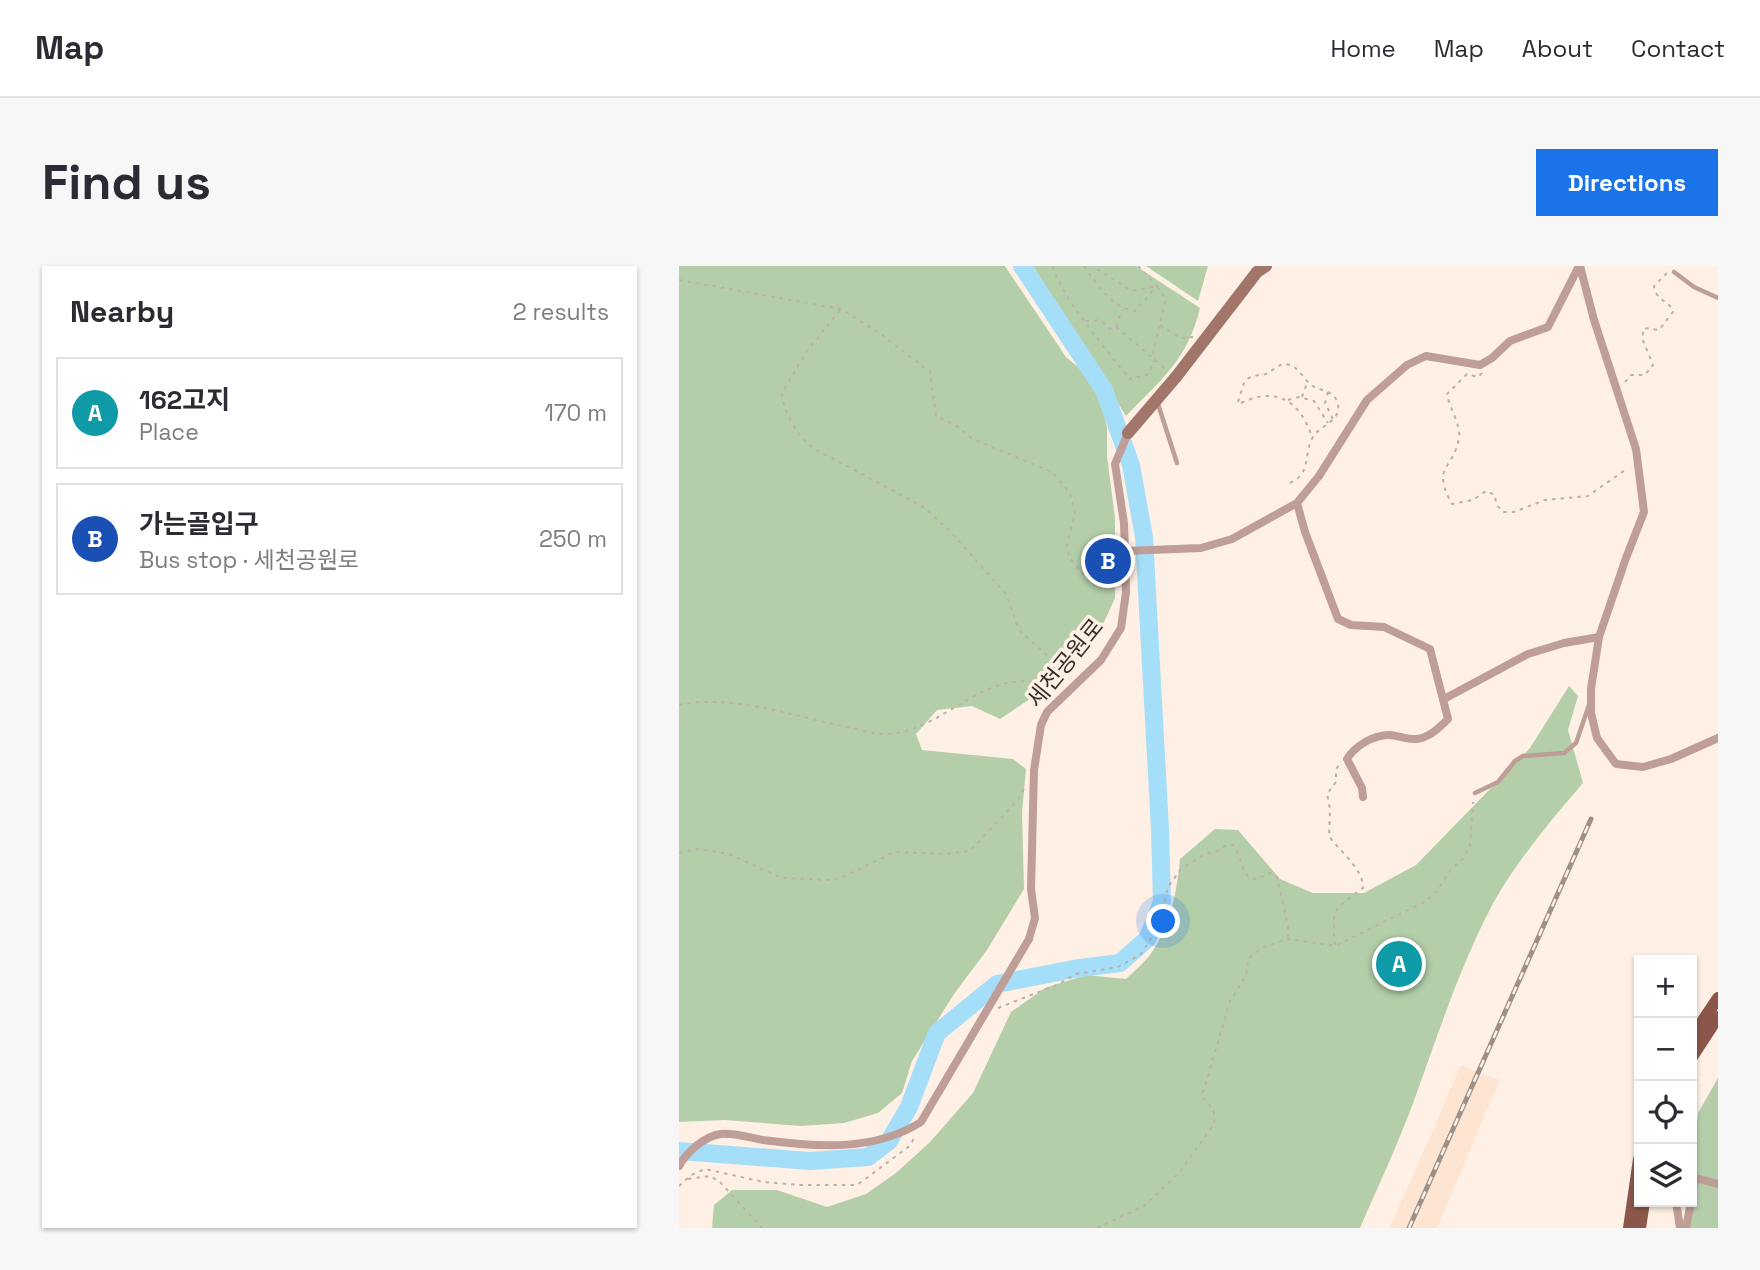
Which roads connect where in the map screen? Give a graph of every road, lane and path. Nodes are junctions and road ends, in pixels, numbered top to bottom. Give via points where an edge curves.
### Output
1 (1053, 266) edge
2 (1084, 266) edge
3 (1092, 266) edge
4 (1138, 266) edge
5 (1266, 266) edge
6 (1580, 266) edge
7 (1674, 272) joint
8 (679, 280) edge
9 (1157, 286) junction
10 (1718, 298) edge
11 (841, 309) junction
12 (1123, 309) junction
13 (1086, 321) junction
14 (1160, 324) junction
15 (1116, 327) junction
16 (1207, 337) junction
17 (1154, 359) junction
18 (1484, 363) junction
19 (1170, 372) dead end
20 (1307, 382) junction
21 (1328, 391) junction
22 (1619, 391) junction
23 (1302, 397) junction
24 (1156, 399) junction
25 (1287, 400) junction
26 (1333, 419) junction
27 (1329, 424) junction
28 (1128, 433) joint
29 (1313, 438) junction
30 (1177, 463) dead end
31 (1639, 464) junction
32 (1289, 483) dead end
33 (1297, 503) junction
34 (1128, 551) junction
35 (1125, 592) junction
36 (1599, 637) junction
37 (1064, 694) junction
38 (1444, 699) junction
39 (1591, 701) junction
40 (679, 705) edge
41 (1718, 738) edge
42 (1347, 759) junction
43 (1034, 770) junction
44 (1475, 793) joint
45 (1363, 797) dead end
46 (679, 852) edge
47 (1288, 939) junction
48 (1335, 946) junction
49 (1718, 998) edge
50 (982, 1017) junction
51 (1718, 1017) edge
52 (1697, 1030) edge
53 (1697, 1049) edge
54 (921, 1122) junction
55 (681, 1163) edge
56 (687, 1179) junction
57 (1697, 1179) edge
58 (1718, 1184) edge
59 (679, 1186) edge
60 (1634, 1194) edge
61 (1643, 1207) edge
62 (1677, 1207) edge
63 (1690, 1207) edge
64 (762, 1228) edge
65 (1097, 1228) edge
66 (1629, 1228) edge
67 (1640, 1228) edge
68 (1680, 1228) edge
69 (1686, 1228) edge

1 - 13 path
2 - 12 path
3 - 9 path via 1132,291
4 - 9 path
5 - 16 street
6 - 18 street via 1548,327 1510,341
6 - 22 street
7 - 10 lane
7 - 22 path via 1654,286 1673,312 1659,330 1644,328 1653,365 1645,375 1631,375
8 - 11 path
9 - 12 path via 1135,311
9 - 14 path via 1166,299
11 - 35 path via 930,372 936,416 973,439 1052,472 1070,493 1075,513 1067,544 1069,557 1086,578
11 - 37 path via 807,351 782,393 801,437 813,448 922,506 949,530 1006,594 1019,630 1050,659
12 - 15 path
13 - 15 path via 1100,320 1110,329
13 - 17 path via 1130,379 1149,374
14 - 16 path via 1180,338
14 - 17 path
15 - 17 path
16 - 24 street
17 - 19 path
18 - 31 path via 1478,377 1467,374 1447,394 1459,431 1442,479 1452,504 1473,500 1486,491 1496,495 1503,512 1514,513 1545,500 1588,496
18 - 33 street via 1426,356 1406,365 1367,400
20 - 21 path
20 - 23 path
20 - 25 path via 1295,367 1282,365 1247,379 1240,403 1266,396
21 - 26 path via 1325,403
21 - 26 path via 1338,403
22 - 31 street
23 - 25 path
23 - 27 path via 1314,401
24 - 28 street
24 - 30 lane
25 - 29 path via 1306,420
26 - 27 path
27 - 29 path
28 - 34 street, 세천공원로 via 1115,464
29 - 32 path via 1307,466
31 - 36 street via 1644,512
33 - 34 street via 1232,539 1201,548
33 - 38 street via 1338,619 1351,625 1384,627 1430,649
34 - 35 street, 세천공원로
35 - 37 street, 세천공원로 via 1121,628 1101,660
36 - 38 street via 1528,654
36 - 39 street
37 - 40 path via 1033,682 1001,684 930,721 883,734 748,704
37 - 43 street, 세천공원로 via 1041,725
38 - 42 street via 1448,719 1436,732 1418,739 1389,735 1370,740 1352,750
39 - 41 street via 1597,738 1616,764 1643,767
39 - 44 lane via 1576,743 1564,752 1523,756 1498,782
42 - 45 street
42 - 48 path via 1336,769 1336,782 1327,794 1329,836 1356,868 1363,888 1332,916
43 - 46 path via 1018,800 970,850 894,852 829,880 782,878 729,854 698,849
43 - 50 street, 세천공원로 via 1031,888 1035,918 1013,969
44 - 48 path via 1470,845 1436,892
47 - 48 path
47 - 50 path via 1277,877 1271,873 1249,878 1237,850 1225,846 1181,869 1168,887 1158,928 1141,954 1118,967 1076,974
47 - 65 path via 1261,948 1248,959 1246,976 1230,1001 1210,1062 1202,1096 1216,1117 1198,1149 1145,1206
49 - 52 main road
50 - 54 street
51 - 53 main road
54 - 55 street via 904,1133 842,1146 720,1134 701,1143
54 - 56 path via 911,1145 857,1185 764,1182 705,1169
56 - 59 path
56 - 64 path via 710,1176 720,1182
57 - 58 street
60 - 66 main road
61 - 67 main road
62 - 68 street
63 - 69 street

